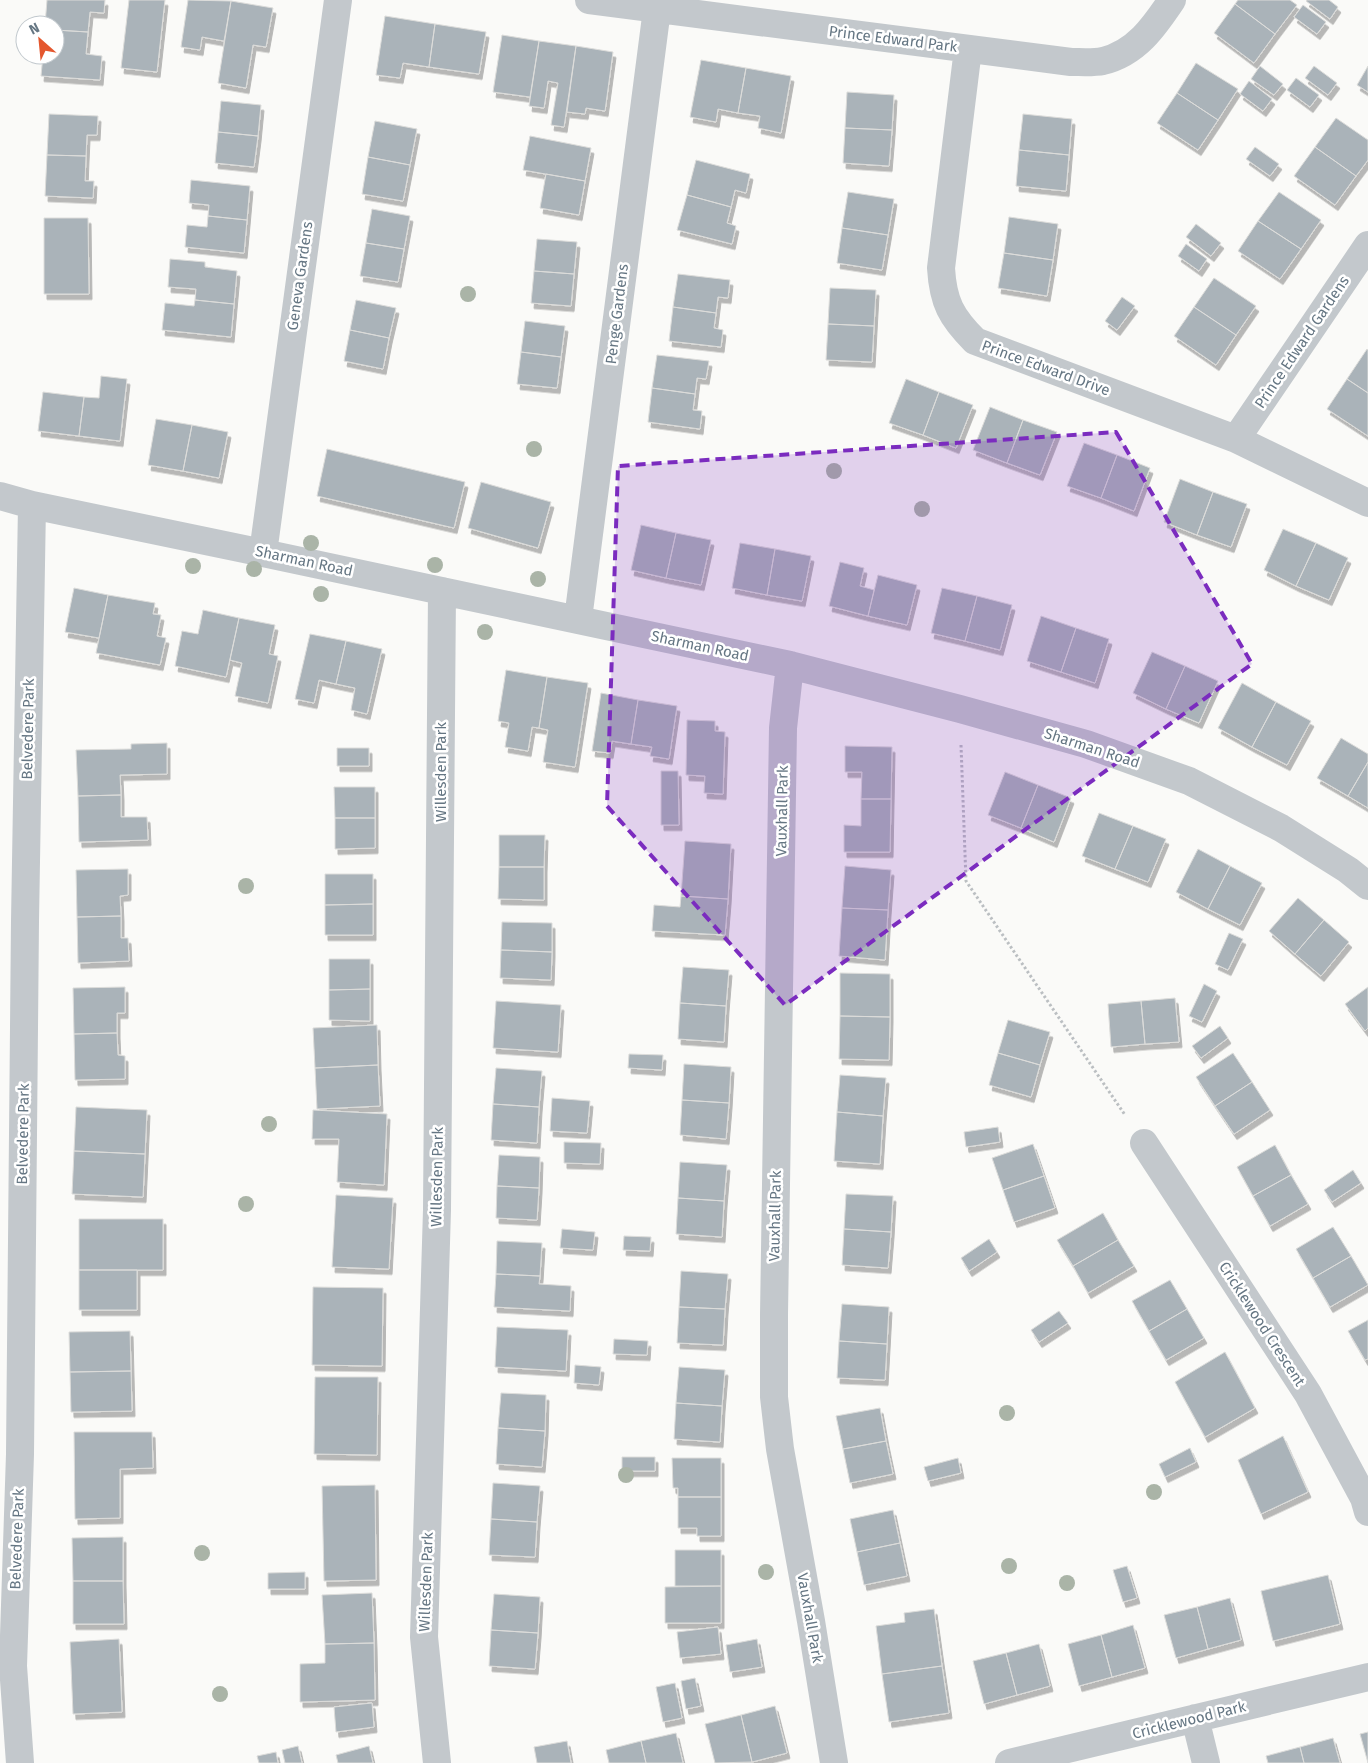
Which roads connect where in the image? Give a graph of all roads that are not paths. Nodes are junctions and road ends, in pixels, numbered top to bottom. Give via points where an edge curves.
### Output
1 (338, 0) edge
2 (589, 0) edge
3 (1172, 0) edge
4 (657, 9) junction
5 (968, 49) junction
6 (1368, 245) edge
7 (1236, 439) junction
8 (0, 496) edge
9 (1368, 503) edge
10 (32, 506) junction
11 (263, 553) junction
12 (442, 591) junction
13 (578, 619) junction
14 (790, 665) junction
15 (1368, 886) edge
16 (1144, 1142) road end
17 (1368, 1512) edge
18 (1368, 1678) edge
19 (1194, 1718) junction
20 (20, 1763) edge
21 (438, 1763) edge
22 (834, 1763) edge
23 (1009, 1763) edge
24 (1206, 1763) edge

1 - 11 street, Geneva Gardens
2 - 4 street, Prince Edward Park
3 - 5 street, Prince Edward Park via 1128,52 1101,62 1071,62
4 - 5 street, Prince Edward Park
4 - 13 street, Penge Gardens
5 - 7 street, Prince Edward Drive via 941,268 942,289 960,326 975,341
6 - 7 street, Prince Edward Gardens
7 - 9 street, Prince Edward Drive
8 - 10 street, Sharman Road
10 - 11 street, Sharman Road
10 - 20 street, Belvedere Park via 20,1454 13,1666
11 - 12 street, Sharman Road
12 - 13 street, Sharman Road
12 - 21 street, Willesden Park via 437,1210 424,1637
13 - 14 street, Sharman Road
14 - 15 street, Sharman Road via 1086,744 1189,781 1281,828
14 - 22 street, Vauxhall Park via 783,728 774,1397
16 - 17 street, Cricklewood Crescent via 1308,1394 1364,1498
18 - 19 street, Cricklewood Park
19 - 23 street, Cricklewood Park
19 - 24 street

